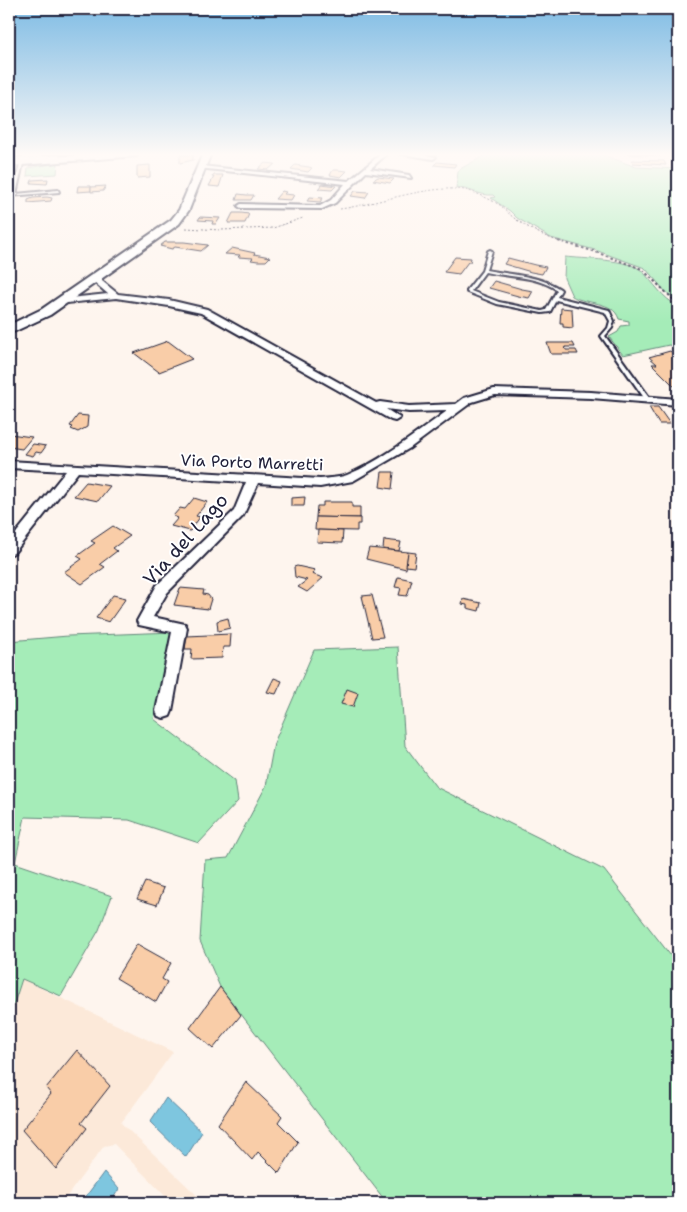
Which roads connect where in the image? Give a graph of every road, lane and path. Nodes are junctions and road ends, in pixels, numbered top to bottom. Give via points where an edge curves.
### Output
1 (184, 210) edge
2 (505, 210) edge
3 (310, 215) dead end
4 (170, 226) junction
5 (490, 251) dead end
6 (484, 271) junction
7 (99, 276) junction
8 (116, 296) junction
9 (555, 298) junction
10 (60, 302) junction
11 (678, 304) edge
12 (9, 330) edge
13 (649, 401) junction
14 (678, 402) edge
15 (369, 403) junction
16 (458, 407) junction
17 (395, 418) dead end
18 (9, 464) edge
19 (76, 468) junction
20 (253, 480) junction
21 (9, 550) edge
22 (164, 712) dead end

1 - 4 street
2 - 11 path via 550,239 642,269
3 - 4 path via 266,229 206,230
4 - 7 street
5 - 6 lane
6 - 9 lane via 550,284 559,290
6 - 9 lane via 468,291 498,303 542,312 548,311
7 - 8 street via 98,282
7 - 10 street
8 - 10 street
8 - 15 street via 204,311
9 - 13 lane via 607,311 612,321 603,336
10 - 12 street
13 - 14 street, Via Porto Marretti
13 - 16 street, Via Porto Marretti via 581,394 494,392 468,400
15 - 16 street via 409,410
15 - 17 street
16 - 20 street, Via Porto Marretti via 406,446 349,478 320,483
18 - 19 street, Via Porto Marretti
19 - 20 street, Via Porto Marretti
19 - 21 street
20 - 22 street, Via del Lago via 238,513 162,589 144,621 180,628

